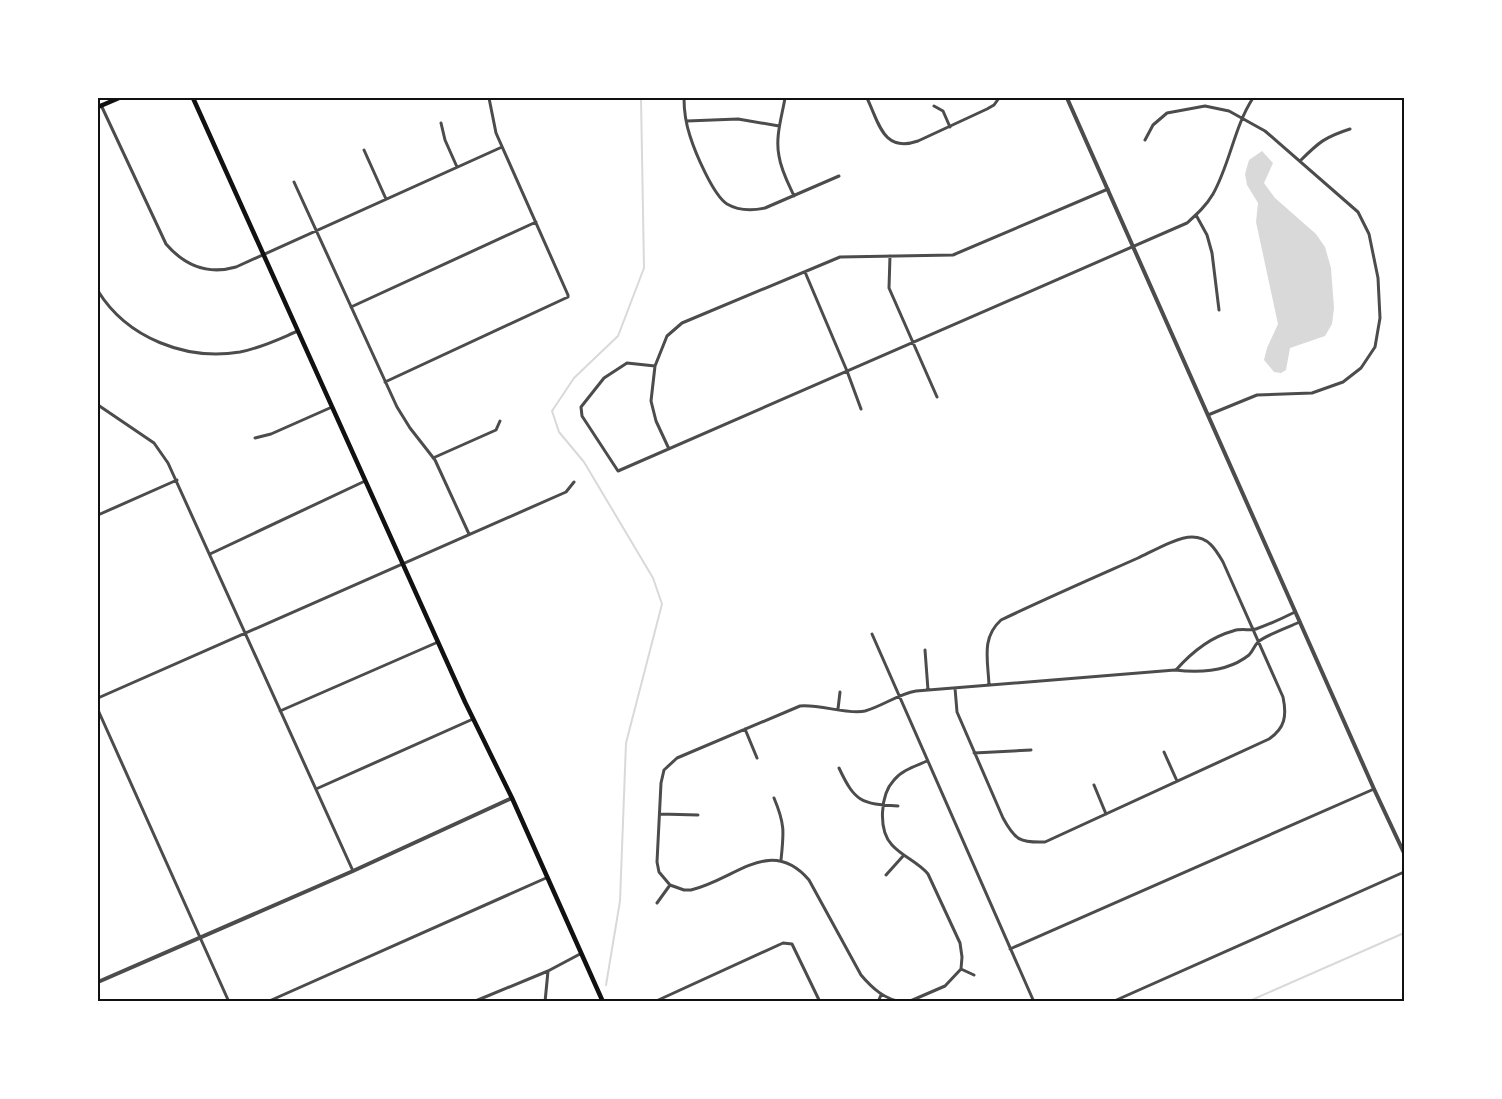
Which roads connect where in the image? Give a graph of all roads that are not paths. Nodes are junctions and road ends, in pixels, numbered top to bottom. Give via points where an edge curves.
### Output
1 (119, 98) edge
2 (193, 98) edge
3 (489, 98) edge
4 (684, 98) edge
5 (786, 98) edge
6 (867, 98) edge
7 (999, 98) edge
8 (1067, 98) edge
9 (1254, 98) edge
10 (99, 106) edge
11 (934, 106) dead end
12 (1243, 119) junction
13 (687, 121) junction
14 (441, 123) dead end
15 (779, 126) junction
16 (950, 127) junction
17 (1350, 129) dead end
18 (1145, 140) dead end
19 (502, 147) junction
20 (364, 150) dead end
21 (1300, 161) junction
22 (457, 167) junction
23 (840, 176) dead end
24 (294, 182) dead end
25 (1108, 189) junction
26 (794, 196) junction
27 (386, 199) junction
28 (1196, 215) junction
29 (536, 222) junction
30 (316, 231) junction
31 (1133, 246) junction
32 (263, 255) junction
33 (890, 256) junction
34 (804, 272) junction
35 (98, 291) edge
36 (351, 307) junction
37 (1219, 310) dead end
38 (298, 331) junction
39 (912, 343) junction
40 (655, 366) junction
41 (847, 371) junction
42 (385, 382) junction
43 (937, 397) dead end
44 (98, 405) edge
45 (332, 407) junction
46 (861, 409) dead end
47 (1208, 415) junction
48 (500, 421) dead end
49 (255, 438) dead end
50 (669, 449) junction
51 (433, 458) junction
52 (176, 480) junction
53 (365, 481) junction
54 (574, 482) dead end
55 (98, 515) edge
56 (469, 534) junction
57 (210, 554) junction
58 (403, 564) junction
59 (1296, 612) junction
60 (1300, 622) junction
61 (1253, 630) junction
62 (245, 633) junction
63 (872, 634) dead end
64 (1259, 641) junction
65 (438, 642) junction
66 (925, 650) dead end
67 (1175, 670) junction
68 (989, 685) junction
69 (955, 688) junction
70 (928, 690) junction
71 (840, 692) dead end
72 (899, 696) junction
73 (98, 698) edge
74 (838, 709) junction
75 (98, 710) edge
76 (280, 711) junction
77 (473, 719) junction
78 (745, 729) junction
79 (1032, 750) dead end
80 (1164, 752) dead end
81 (974, 753) junction
82 (757, 758) dead end
83 (927, 761) junction
84 (839, 768) dead end
85 (1177, 782) junction
86 (1094, 785) dead end
87 (316, 789) junction
88 (1374, 790) junction
89 (512, 798) junction
90 (774, 798) dead end
91 (884, 805) junction
92 (898, 806) dead end
93 (660, 814) junction
94 (1106, 814) junction
95 (698, 815) dead end
96 (1404, 853) edge
97 (904, 855) junction
98 (781, 860) junction
99 (353, 871) junction
100 (1404, 872) edge
101 (886, 875) dead end
102 (546, 878) junction
103 (670, 885) junction
104 (657, 903) dead end
105 (200, 937) junction
106 (1010, 949) junction
107 (580, 954) junction
108 (961, 969) junction
109 (548, 971) junction
110 (974, 975) dead end
111 (98, 982) edge
112 (882, 995) junction
113 (229, 1002) edge
114 (267, 1002) edge
115 (473, 1002) edge
116 (545, 1002) edge
117 (603, 1002) edge
118 (654, 1002) edge
119 (820, 1002) edge
120 (878, 1002) edge
121 (903, 1002) edge
122 (908, 1002) edge
123 (1034, 1002) edge
124 (1112, 1002) edge

1 - 10 main road
2 - 32 main road
3 - 19 street
4 - 13 street
5 - 15 street
6 - 16 street via 893,142 908,144
7 - 16 street via 987,110
8 - 25 street
9 - 12 street
10 - 32 street via 163,239 175,255 192,266 217,270 236,267
11 - 16 street via 943,111
12 - 18 street via 1229,111 1205,106 1185,109 1167,113 1153,125
12 - 21 street via 1265,131
12 - 28 street via 1214,193
13 - 15 street via 738,119
13 - 26 street via 690,136 722,200 741,210 754,211
14 - 22 street
15 - 26 street via 779,157
17 - 21 street via 1316,144
19 - 22 street
19 - 29 street
20 - 27 street
21 - 47 street via 1358,212 1369,234 1378,278 1380,318 1375,347 1361,368 1343,382 1312,393 1257,395
22 - 27 street
23 - 26 street
24 - 30 street
25 - 31 street
25 - 33 street via 953,255
27 - 30 street
28 - 31 street via 1187,223
28 - 37 street via 1212,253
29 - 36 street
29 - 42 street via 568,297
30 - 32 street
30 - 36 street
31 - 39 street
31 - 47 street
32 - 38 main road
33 - 34 street via 840,257
33 - 39 street via 890,288
34 - 40 street via 682,323 668,336
34 - 41 street
35 - 38 street via 117,314 142,334 171,347 198,353 240,352 264,346
36 - 42 street
38 - 45 main road
39 - 41 street
39 - 43 street
40 - 50 street via 651,401
40 - 50 street via 627,363 604,378 581,411 618,472
41 - 46 street
41 - 50 street
42 - 51 street via 397,407
44 - 52 street via 154,443 164,454
45 - 49 street
45 - 53 main road
47 - 59 street
48 - 51 street via 496,430
51 - 56 street
52 - 55 street
52 - 57 street
53 - 57 street
53 - 58 main road
54 - 56 street via 566,492
56 - 58 street
57 - 62 street
58 - 62 street
58 - 65 main road
59 - 60 street
59 - 61 street
60 - 64 street
60 - 88 street
61 - 64 street
61 - 67 street via 1235,630 1218,636
61 - 68 street via 1214,547 1197,538 1183,538 1001,620 988,638
62 - 73 street
62 - 76 street
63 - 72 street
64 - 67 street via 1249,655 1230,666 1201,672
64 - 85 street via 1283,697 1286,717 1282,727 1269,739
65 - 76 street
65 - 77 main road
66 - 70 street
67 - 68 street
68 - 69 street
69 - 70 street
69 - 81 street via 957,712
70 - 72 street
71 - 74 street
72 - 74 street via 866,711
72 - 83 street
74 - 78 street via 800,706
75 - 105 street
76 - 87 street
77 - 87 street
77 - 89 main road
78 - 82 street
78 - 93 street via 684,755 667,766 661,783
79 - 81 street
80 - 85 street
81 - 94 street via 1009,830 1027,843 1045,842
83 - 91 street via 902,772 890,784
83 - 106 street
84 - 91 street via 852,793 860,800
85 - 94 street
86 - 94 street
87 - 99 street
88 - 96 street
88 - 106 street
89 - 99 street
89 - 102 main road
90 - 98 street via 784,830
91 - 92 street
91 - 97 street via 884,833
93 - 95 street
93 - 103 street via 657,862 661,876
97 - 101 street
97 - 108 street via 928,874 960,943
98 - 103 street via 759,862 698,888 684,890
98 - 112 street via 791,864 809,880 861,975
99 - 105 street
100 - 124 street
102 - 107 main road
102 - 114 street
103 - 104 street
105 - 111 street
105 - 113 street
106 - 123 street
107 - 109 street
107 - 117 main road
108 - 110 street
108 - 122 street via 945,986
109 - 115 street
109 - 116 street
112 - 120 street
112 - 121 street
118 - 119 street via 783,943 792,944 798,953

